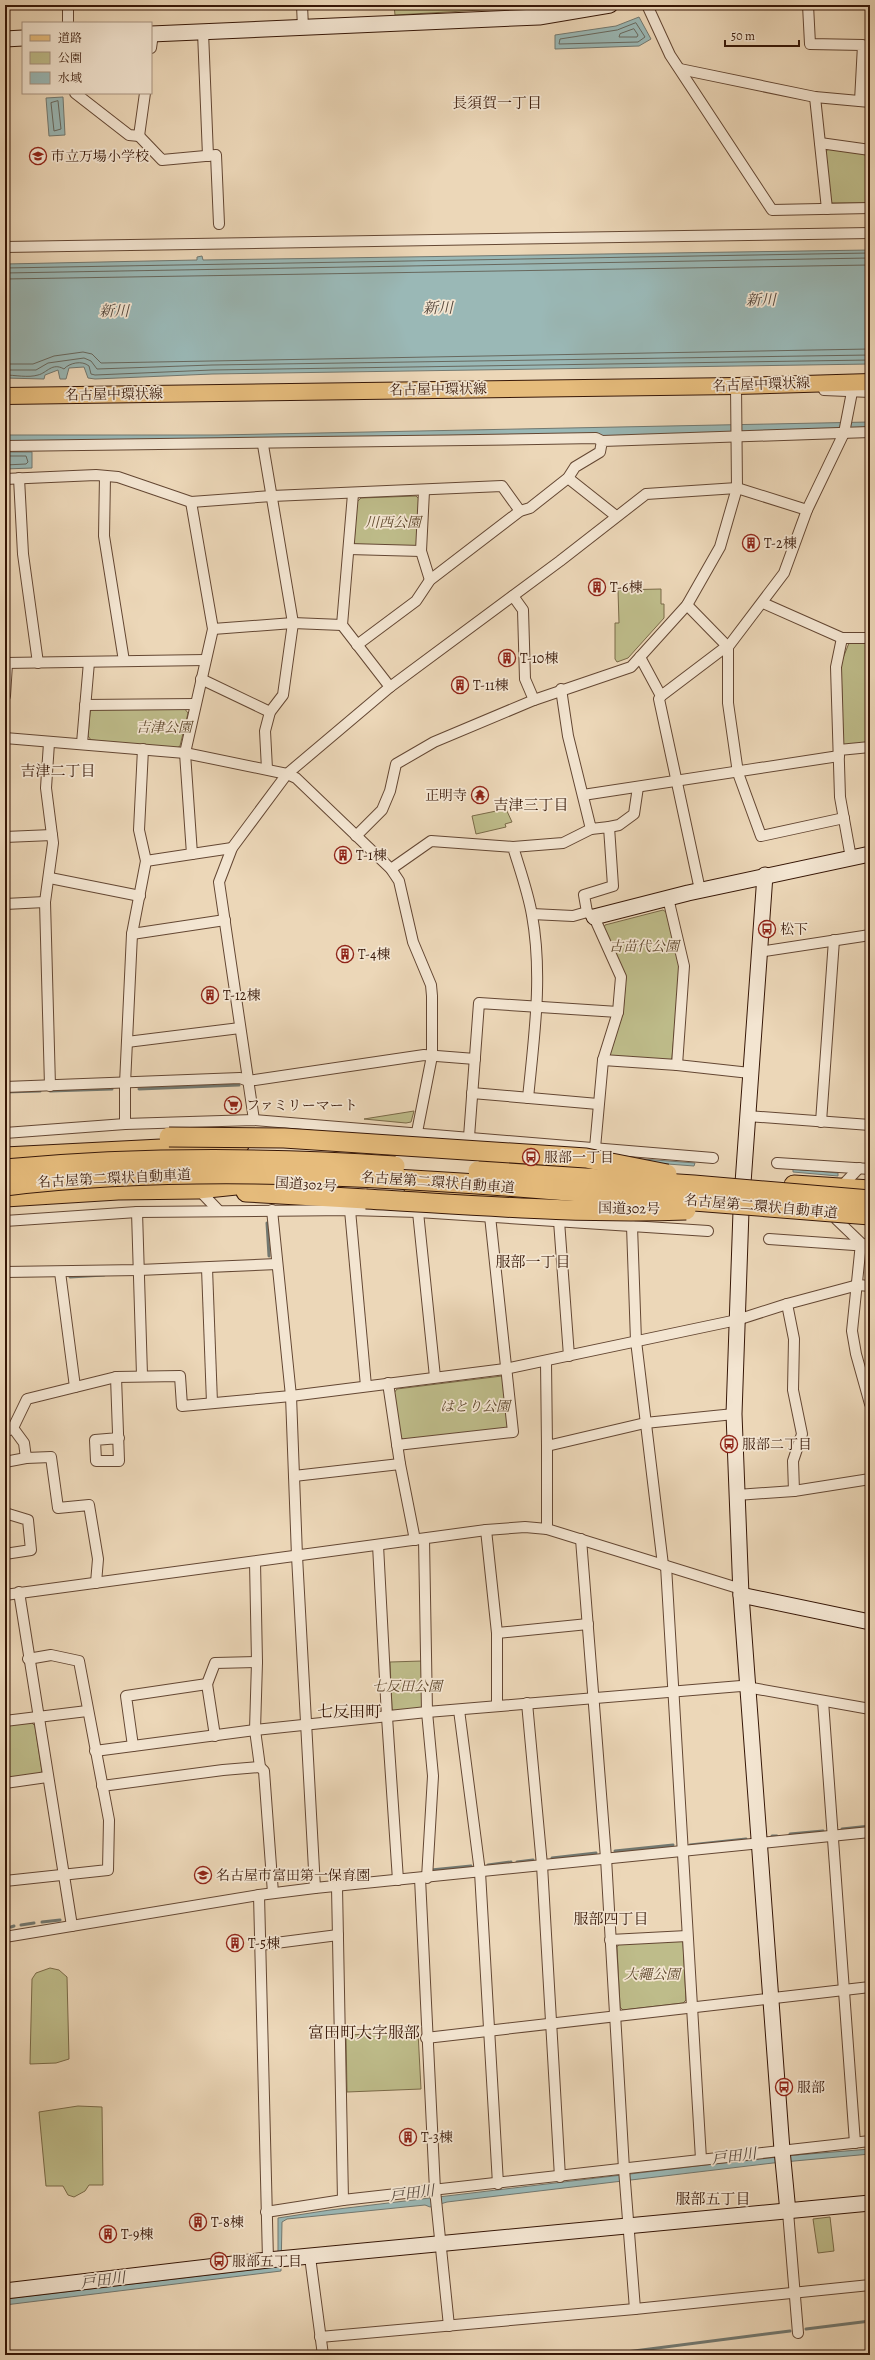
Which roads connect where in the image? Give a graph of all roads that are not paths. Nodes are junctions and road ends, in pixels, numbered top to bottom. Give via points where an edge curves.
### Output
1 (68, 5) edge
2 (302, 5) edge
3 (610, 5) edge
4 (647, 5) edge
5 (808, 5) edge
6 (68, 22) edge
7 (303, 28) junction
8 (203, 32) junction
9 (22, 38) edge
10 (5, 39) edge
11 (152, 39) edge
12 (680, 69) junction
13 (76, 94) edge
14 (145, 94) edge
15 (815, 97) junction
16 (865, 101) edge
17 (139, 136) junction
18 (820, 143) junction
19 (870, 150) edge
20 (208, 156) junction
21 (870, 208) edge
22 (826, 209) junction
23 (219, 224) dead end
24 (870, 233) edge
25 (5, 247) edge
26 (870, 382) edge
27 (744, 385) junction
28 (852, 392) junction
29 (870, 392) edge
30 (5, 396) edge
31 (870, 432) edge
32 (844, 433) junction
33 (738, 437) junction
34 (602, 441) junction
35 (263, 445) junction
36 (5, 446) edge
37 (105, 476) junction
38 (19, 478) junction
39 (568, 478) junction
40 (5, 479) edge
41 (737, 488) junction
42 (424, 491) junction
43 (353, 494) junction
44 (272, 496) junction
45 (191, 502) junction
46 (807, 510) junction
47 (520, 511) junction
48 (616, 516) junction
49 (349, 550) junction
50 (421, 551) junction
51 (430, 580) junction
52 (513, 596) junction
53 (763, 603) junction
54 (687, 605) junction
55 (293, 623) junction
56 (342, 624) junction
57 (213, 629) junction
58 (842, 638) junction
59 (870, 638) edge
60 (357, 645) junction
61 (728, 646) junction
62 (640, 657) junction
63 (205, 660) junction
64 (124, 661) junction
65 (89, 662) junction
66 (38, 663) junction
67 (6, 664) edge
68 (201, 680) junction
69 (390, 687) junction
70 (562, 689) junction
71 (5, 696) edge
72 (660, 696) junction
73 (534, 700) junction
74 (195, 704) junction
75 (85, 705) junction
76 (270, 712) junction
77 (5, 738) edge
78 (49, 743) junction
79 (82, 743) junction
80 (870, 747) edge
81 (142, 749) junction
82 (839, 753) junction
83 (185, 754) junction
84 (268, 769) junction
85 (738, 773) junction
86 (287, 774) junction
87 (678, 782) junction
88 (638, 786) junction
89 (583, 795) junction
90 (844, 818) junction
91 (608, 827) junction
92 (591, 829) junction
93 (52, 835) junction
94 (356, 836) junction
95 (5, 837) edge
96 (232, 848) junction
97 (513, 848) junction
98 (192, 854) junction
99 (870, 854) edge
100 (852, 858) junction
101 (146, 861) junction
102 (391, 869) junction
103 (765, 875) junction
104 (50, 878) junction
105 (700, 890) junction
106 (140, 896) junction
107 (668, 898) junction
108 (45, 902) junction
109 (5, 904) edge
110 (532, 914) junction
111 (591, 915) junction
112 (225, 920) junction
113 (132, 934) junction
114 (870, 934) edge
115 (834, 940) junction
116 (759, 952) junction
117 (537, 1007) junction
118 (618, 1012) junction
119 (240, 1028) junction
120 (127, 1042) junction
121 (432, 1056) junction
122 (474, 1059) junction
123 (603, 1060) junction
124 (677, 1065) junction
125 (750, 1073) junction
126 (248, 1081) junction
127 (124, 1084) junction
128 (50, 1086) junction
129 (5, 1087) edge
130 (472, 1093) junction
131 (528, 1098) junction
132 (598, 1104) junction
133 (748, 1116) junction
134 (254, 1120) junction
135 (202, 1122) junction
136 (821, 1122) junction
137 (125, 1124) junction
138 (311, 1124) junction
139 (870, 1126) edge
140 (417, 1132) junction
141 (5, 1133) edge
142 (469, 1137) junction
143 (175, 1143) junction
144 (336, 1147) junction
145 (582, 1147) junction
146 (595, 1148) junction
147 (713, 1158) dead end
148 (7, 1162) edge
149 (777, 1163) dead end
150 (605, 1167) junction
151 (859, 1168) junction
152 (870, 1169) edge
153 (5, 1186) edge
154 (841, 1187) junction
155 (198, 1189) junction
156 (870, 1190) edge
157 (754, 1193) junction
158 (5, 1197) edge
159 (870, 1200) edge
160 (358, 1204) junction
161 (610, 1208) junction
162 (272, 1210) junction
163 (219, 1211) junction
164 (741, 1211) junction
165 (137, 1212) junction
166 (418, 1212) junction
167 (870, 1215) edge
168 (490, 1216) junction
169 (837, 1220) junction
170 (5, 1221) edge
171 (559, 1221) junction
172 (589, 1222) junction
173 (870, 1223) edge
174 (632, 1226) junction
175 (708, 1231) dead end
176 (769, 1239) dead end
177 (865, 1244) edge
178 (277, 1264) junction
179 (207, 1268) junction
180 (139, 1270) junction
181 (5, 1272) edge
182 (60, 1272) junction
183 (858, 1285) junction
184 (870, 1286) edge
185 (787, 1304) junction
186 (737, 1320) junction
187 (636, 1341) junction
188 (569, 1356) junction
189 (546, 1362) junction
190 (506, 1369) junction
191 (142, 1375) junction
192 (116, 1377) junction
193 (435, 1377) junction
194 (388, 1383) junction
195 (366, 1386) junction
196 (75, 1387) junction
197 (291, 1396) junction
198 (212, 1403) junction
199 (870, 1404) edge
200 (734, 1414) junction
201 (645, 1423) junction
202 (9, 1430) edge
203 (118, 1438) dead end
204 (397, 1445) junction
205 (547, 1446) junction
206 (26, 1458) junction
207 (5, 1462) edge
208 (400, 1464) junction
209 (294, 1476) junction
210 (870, 1479) edge
211 (794, 1491) junction
212 (737, 1495) junction
213 (5, 1513) edge
214 (547, 1529) junction
215 (486, 1530) junction
216 (419, 1539) junction
217 (581, 1539) junction
218 (378, 1545) junction
219 (5, 1554) edge
220 (297, 1556) junction
221 (255, 1562) junction
222 (664, 1565) junction
223 (96, 1583) junction
224 (19, 1592) junction
225 (741, 1592) junction
226 (5, 1594) edge
227 (870, 1622) edge
228 (588, 1624) junction
229 (497, 1633) junction
230 (28, 1658) junction
231 (257, 1662) junction
232 (207, 1684) junction
233 (748, 1686) junction
234 (672, 1691) junction
235 (594, 1697) junction
236 (823, 1701) junction
237 (527, 1703) junction
238 (497, 1706) junction
239 (870, 1709) edge
240 (87, 1710) junction
241 (459, 1710) junction
242 (427, 1712) junction
243 (37, 1717) junction
244 (387, 1717) junction
245 (5, 1721) edge
246 (306, 1726) junction
247 (255, 1730) junction
248 (215, 1736) junction
249 (133, 1746) junction
250 (95, 1752) junction
251 (260, 1767) junction
252 (47, 1777) junction
253 (5, 1783) edge
254 (102, 1786) junction
255 (870, 1832) edge
256 (831, 1836) junction
257 (760, 1843) junction
258 (682, 1851) junction
259 (606, 1858) junction
260 (542, 1865) junction
261 (480, 1872) junction
262 (63, 1875) junction
263 (423, 1878) junction
264 (398, 1880) junction
265 (5, 1881) edge
266 (337, 1887) junction
267 (316, 1888) junction
268 (273, 1893) junction
269 (259, 1895) junction
270 (72, 1926) junction
271 (338, 1935) junction
272 (687, 1936) junction
273 (5, 1937) edge
274 (610, 1940) junction
275 (260, 1945) junction
276 (870, 1987) edge
277 (843, 1990) junction
278 (770, 1999) junction
279 (691, 2008) junction
280 (615, 2016) junction
281 (551, 2023) junction
282 (488, 2031) junction
283 (426, 2038) junction
284 (870, 2141) edge
285 (855, 2143) junction
286 (782, 2157) junction
287 (701, 2159) junction
288 (624, 2172) junction
289 (560, 2177) junction
290 (498, 2184) junction
291 (435, 2193) junction
292 (343, 2200) junction
293 (870, 2203) edge
294 (266, 2212) junction
295 (788, 2212) junction
296 (628, 2227) junction
297 (441, 2245) junction
298 (310, 2256) junction
299 (275, 2259) junction
300 (870, 2285) edge
301 (5, 2291) edge
302 (796, 2293) junction
303 (635, 2309) junction
304 (449, 2326) junction
305 (798, 2333) dead end
306 (320, 2337) junction
307 (323, 2355) edge

1 - 6 street
2 - 7 street
3 - 7 street via 539,17
4 - 12 street via 670,55
5 - 16 street via 810,44 863,45
7 - 8 street
8 - 11 street
8 - 20 street
9 - 10 street
12 - 15 street
12 - 22 street via 772,210
13 - 17 street via 129,135
14 - 17 street
15 - 16 street
15 - 18 street
17 - 20 street via 162,160
18 - 19 street
18 - 22 street
20 - 23 street via 216,156
21 - 22 street
24 - 25 street
26 - 27 main road, 名古屋中環状線
27 - 28 street via 773,389
27 - 30 main road, 名古屋中環状線
27 - 33 street via 737,423
28 - 29 street
28 - 32 street
31 - 32 street
32 - 33 street
32 - 46 street
33 - 34 street
33 - 41 street
34 - 35 street via 596,438
34 - 39 street via 600,452 575,467
35 - 36 street
35 - 44 street
37 - 38 street
37 - 45 street via 118,477
37 - 64 street via 104,536
38 - 40 street
38 - 66 street via 23,554
39 - 47 street via 530,508
39 - 48 street
41 - 46 street
41 - 48 street via 646,494
41 - 54 street via 720,547
42 - 43 street
42 - 47 street via 502,486
42 - 50 street
43 - 44 street
43 - 49 street
44 - 45 street
44 - 55 street
45 - 57 street
46 - 53 street via 784,573
47 - 51 street
48 - 52 street
49 - 50 street
49 - 56 street
50 - 51 street
51 - 60 street via 416,601
52 - 69 street
52 - 73 street via 523,610 525,679
53 - 58 street
53 - 61 street
54 - 61 street
54 - 62 street
55 - 56 street
55 - 57 street
55 - 76 street via 283,695
56 - 60 street
57 - 63 street
58 - 59 street
58 - 82 street via 836,667
60 - 69 street
61 - 72 street
61 - 85 street via 728,703
62 - 70 street via 631,667
62 - 72 street
63 - 64 street
63 - 68 street
64 - 65 street
65 - 66 street
65 - 75 street
66 - 67 street
67 - 71 street
68 - 74 street
68 - 76 street
69 - 86 street
70 - 73 street
70 - 89 street via 568,736
72 - 87 street
73 - 94 street via 434,742 396,764 390,791 382,810
74 - 75 street
74 - 83 street
75 - 79 street
76 - 84 street via 265,730
77 - 78 street
78 - 79 street
78 - 93 street via 46,788
79 - 81 street
80 - 82 street
81 - 83 street
81 - 101 street via 139,830
82 - 85 street
82 - 90 street via 840,797
83 - 84 street
83 - 98 street
84 - 86 street
85 - 87 street
85 - 90 street via 761,836
86 - 94 street via 296,778
86 - 96 street
87 - 88 street
87 - 105 street
88 - 89 street
88 - 91 street via 634,814 619,824
89 - 92 street
90 - 100 street
91 - 92 street
91 - 111 street via 613,886 584,895
92 - 97 street via 563,843
93 - 95 street
93 - 104 street
94 - 102 street
96 - 98 street
96 - 112 street via 219,882
97 - 102 street via 431,841
97 - 110 street
98 - 101 street
99 - 100 street
100 - 103 street
101 - 106 street
102 - 121 street via 399,881 413,942 431,985
103 - 105 street
103 - 116 street
104 - 106 street
104 - 108 street
105 - 107 street
106 - 113 street
107 - 111 street
107 - 124 street via 684,966
108 - 109 street
108 - 128 street
110 - 111 street
110 - 117 street via 537,963
111 - 118 street via 621,977
112 - 113 street
112 - 119 street
113 - 120 street
114 - 115 street
115 - 116 street
115 - 136 street
116 - 125 street
117 - 118 street
117 - 122 street via 479,1002
117 - 131 street
118 - 123 street
119 - 120 street
119 - 126 street
120 - 127 street
121 - 122 street
121 - 126 street
121 - 140 street
122 - 130 street
123 - 124 street
123 - 132 street
124 - 125 street
125 - 133 street
126 - 127 street via 240,1078
126 - 134 street
127 - 128 street
127 - 137 street
128 - 129 street
130 - 131 street
130 - 142 street
131 - 132 street
132 - 146 street
133 - 136 street
133 - 157 street
134 - 135 street
134 - 138 street
135 - 137 street
135 - 143 street
136 - 139 street
137 - 141 street
138 - 140 street
138 - 144 street
140 - 142 street
142 - 145 street
143 - 144 highway via 264,1143
143 - 148 highway via 103,1139
143 - 157 highway, bridge via 284,1138 586,1158
144 - 150 highway
145 - 146 street
145 - 150 street
146 - 147 street
148 - 157 highway, 名古屋第二環状自動車道, bridge via 316,1160
149 - 151 street
150 - 157 highway
151 - 152 street
151 - 154 street
153 - 157 highway, 名古屋第二環状自動車道, bridge via 174,1173 318,1174
154 - 156 highway
154 - 157 highway
155 - 158 highway, 国道302号 via 118,1190
155 - 160 highway
155 - 161 highway, 国道302号 via 255,1182 427,1189 547,1206
155 - 163 street
157 - 159 highway, 名古屋第二環状自動車道, bridge
157 - 160 highway, bridge via 627,1212
157 - 164 street
157 - 167 highway, 名古屋第二環状自動車道, bridge
160 - 162 street
160 - 166 street
160 - 195 street
161 - 164 highway, 国道302号
161 - 172 street
162 - 163 street
162 - 178 street
163 - 165 street
164 - 169 highway, 国道302号
164 - 186 street
165 - 170 street
165 - 180 street
166 - 168 street
166 - 193 street
168 - 171 street
168 - 190 street
169 - 173 highway, 国道302号
169 - 177 street
171 - 172 street
171 - 188 street
172 - 174 street
174 - 175 street
174 - 187 street
176 - 177 street
177 - 183 street
178 - 179 street
178 - 197 street
179 - 180 street
179 - 198 street
180 - 182 street
180 - 191 street
181 - 182 street
182 - 196 street
183 - 184 street
183 - 185 street
183 - 199 street via 852,1331
185 - 186 street
185 - 211 street via 794,1339 793,1390 802,1434 793,1460
186 - 187 street
186 - 200 street
187 - 188 street
187 - 201 street
188 - 189 street
189 - 190 street
189 - 205 street
190 - 193 street
190 - 204 street via 513,1432
191 - 192 street
191 - 198 street via 180,1376 182,1406
192 - 196 street
192 - 203 street
193 - 194 street
194 - 195 street
194 - 204 street
195 - 197 street
196 - 202 street via 27,1399
197 - 198 street
197 - 209 street
200 - 201 street
200 - 212 street
201 - 205 street
201 - 222 street
202 - 206 street via 24,1443
204 - 208 street
205 - 214 street
206 - 207 street
206 - 223 street via 51,1457 58,1508 89,1505 98,1559
208 - 209 street
208 - 216 street
209 - 220 street
210 - 211 street
211 - 212 street
212 - 225 street
213 - 219 street via 28,1520 31,1550
214 - 215 street via 525,1527
214 - 217 street
215 - 216 street
215 - 229 street
216 - 218 street
216 - 242 street
217 - 222 street
217 - 228 street
218 - 220 street
218 - 244 street
220 - 221 street
220 - 246 street
221 - 223 street
221 - 231 street
222 - 225 street
222 - 234 street
223 - 224 street
224 - 226 street
224 - 230 street
225 - 227 street
225 - 233 street
228 - 229 street
228 - 235 street
229 - 238 street
230 - 240 street via 51,1655 79,1661
230 - 243 street
231 - 232 street via 215,1663
231 - 247 street
232 - 248 street
232 - 249 street via 126,1696
233 - 234 street
233 - 236 street
233 - 257 street
234 - 235 street
234 - 258 street
235 - 237 street
235 - 259 street
236 - 239 street
236 - 256 street
237 - 238 street
237 - 260 street
238 - 241 street
240 - 243 street
240 - 250 street
241 - 242 street
241 - 261 street
242 - 244 street
242 - 263 street via 433,1776
243 - 245 street
243 - 252 street
244 - 246 street
244 - 264 street
246 - 247 street
246 - 267 street
247 - 248 street
247 - 251 street
248 - 249 street
249 - 250 street
250 - 254 street
251 - 254 street
251 - 268 street via 264,1771 267,1791
252 - 253 street
252 - 262 street
254 - 262 street via 109,1820 108,1870
255 - 256 street
256 - 257 street
256 - 277 street
257 - 258 street
257 - 278 street
258 - 259 street
258 - 272 street
259 - 260 street
259 - 274 street
260 - 261 street
260 - 281 street
261 - 263 street
261 - 282 street
262 - 265 street
262 - 270 street
263 - 264 street
263 - 283 street
264 - 266 street
266 - 267 street
266 - 271 street
267 - 268 street
268 - 269 street
269 - 270 street
269 - 275 street
270 - 273 street
271 - 275 street
271 - 292 street
272 - 274 street
272 - 279 street
274 - 280 street
275 - 294 street
276 - 277 street
277 - 278 street
277 - 285 street
278 - 279 street
278 - 286 street
279 - 280 street
279 - 287 street
280 - 281 street
280 - 288 street
281 - 282 street
281 - 289 street
282 - 283 street
282 - 290 street
283 - 291 street
284 - 285 street
285 - 286 street
286 - 287 street
286 - 295 street
287 - 288 street
288 - 289 street
288 - 296 street
289 - 290 street
290 - 291 street
291 - 292 street
291 - 297 street
292 - 294 street
293 - 295 street
294 - 299 street
295 - 296 street
295 - 302 street
296 - 297 street
296 - 303 street
297 - 298 street
297 - 304 street
298 - 299 street
298 - 306 street
299 - 301 street
300 - 302 street
302 - 303 street
302 - 305 street
303 - 304 street
304 - 306 street
306 - 307 street

